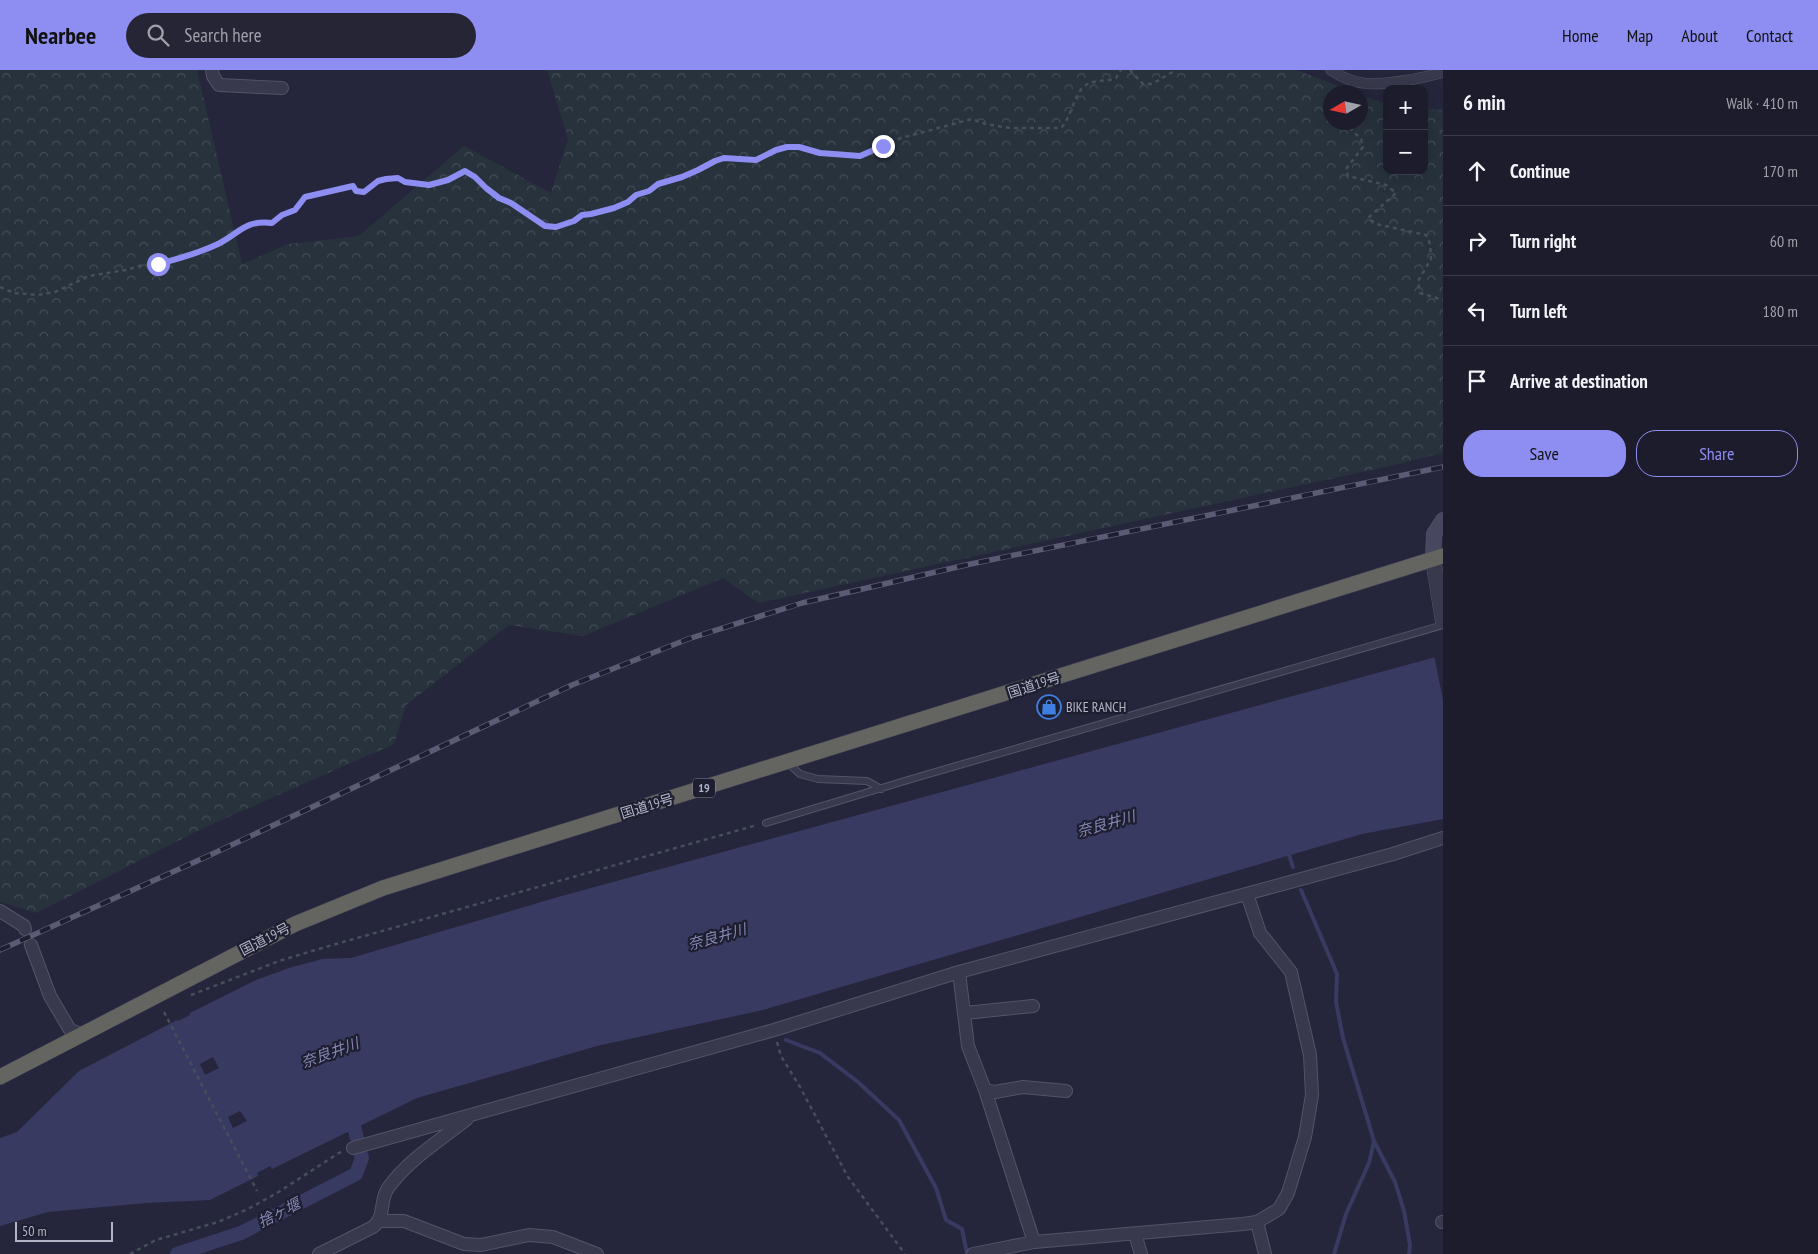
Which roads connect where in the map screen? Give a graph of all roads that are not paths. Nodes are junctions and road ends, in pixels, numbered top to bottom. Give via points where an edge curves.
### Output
1 (212, 70) edge
2 (1331, 70) edge
3 (1439, 72) edge
4 (282, 88) dead end
5 (1443, 520) edge
6 (1438, 558) edge
7 (1443, 621) edge
8 (1443, 625) edge
9 (788, 763) junction
10 (881, 788) junction
11 (766, 823) road end
12 (1443, 838) edge
13 (1247, 894) junction
14 (0, 911) edge
15 (25, 929) dead end
16 (31, 945) dead end
17 (959, 972) junction
18 (1034, 1006) dead end
19 (965, 1013) junction
20 (81, 1034) junction
21 (0, 1077) edge
22 (985, 1090) junction
23 (1066, 1091) dead end
24 (473, 1115) junction
25 (353, 1148) road end
26 (380, 1221) junction
27 (1257, 1222) junction
28 (1135, 1234) junction
29 (1026, 1247) edge
30 (318, 1254) edge
31 (598, 1254) edge
32 (973, 1254) edge
33 (1141, 1254) edge
34 (1265, 1254) edge

1 - 4 street via 219,85
2 - 3 street via 1340,77 1361,84 1381,85
5 - 6 main road via 1434,534
6 - 7 street
6 - 9 highway, 国道19号 / 19
8 - 10 lane
9 - 10 lane via 800,774 818,779 867,781
9 - 20 highway, 国道19号 / 19 via 332,907 257,942
10 - 11 lane
12 - 13 street
13 - 17 street
13 - 27 street via 1260,933 1292,972 1310,1055 1312,1095 1288,1193 1279,1209
14 - 15 street
16 - 20 street via 50,996 70,1030
17 - 19 street
17 - 24 street via 774,1030
18 - 19 street
19 - 22 street via 968,1046
20 - 21 highway, 国道19号 / 19
22 - 23 street via 995,1092 1023,1087
22 - 29 street
24 - 25 street
24 - 26 street via 403,1168 386,1191
26 - 30 street
26 - 31 street via 404,1221 464,1244 480,1245 529,1235 552,1237
27 - 28 street
27 - 34 street
28 - 29 street
28 - 33 street
29 - 32 street

